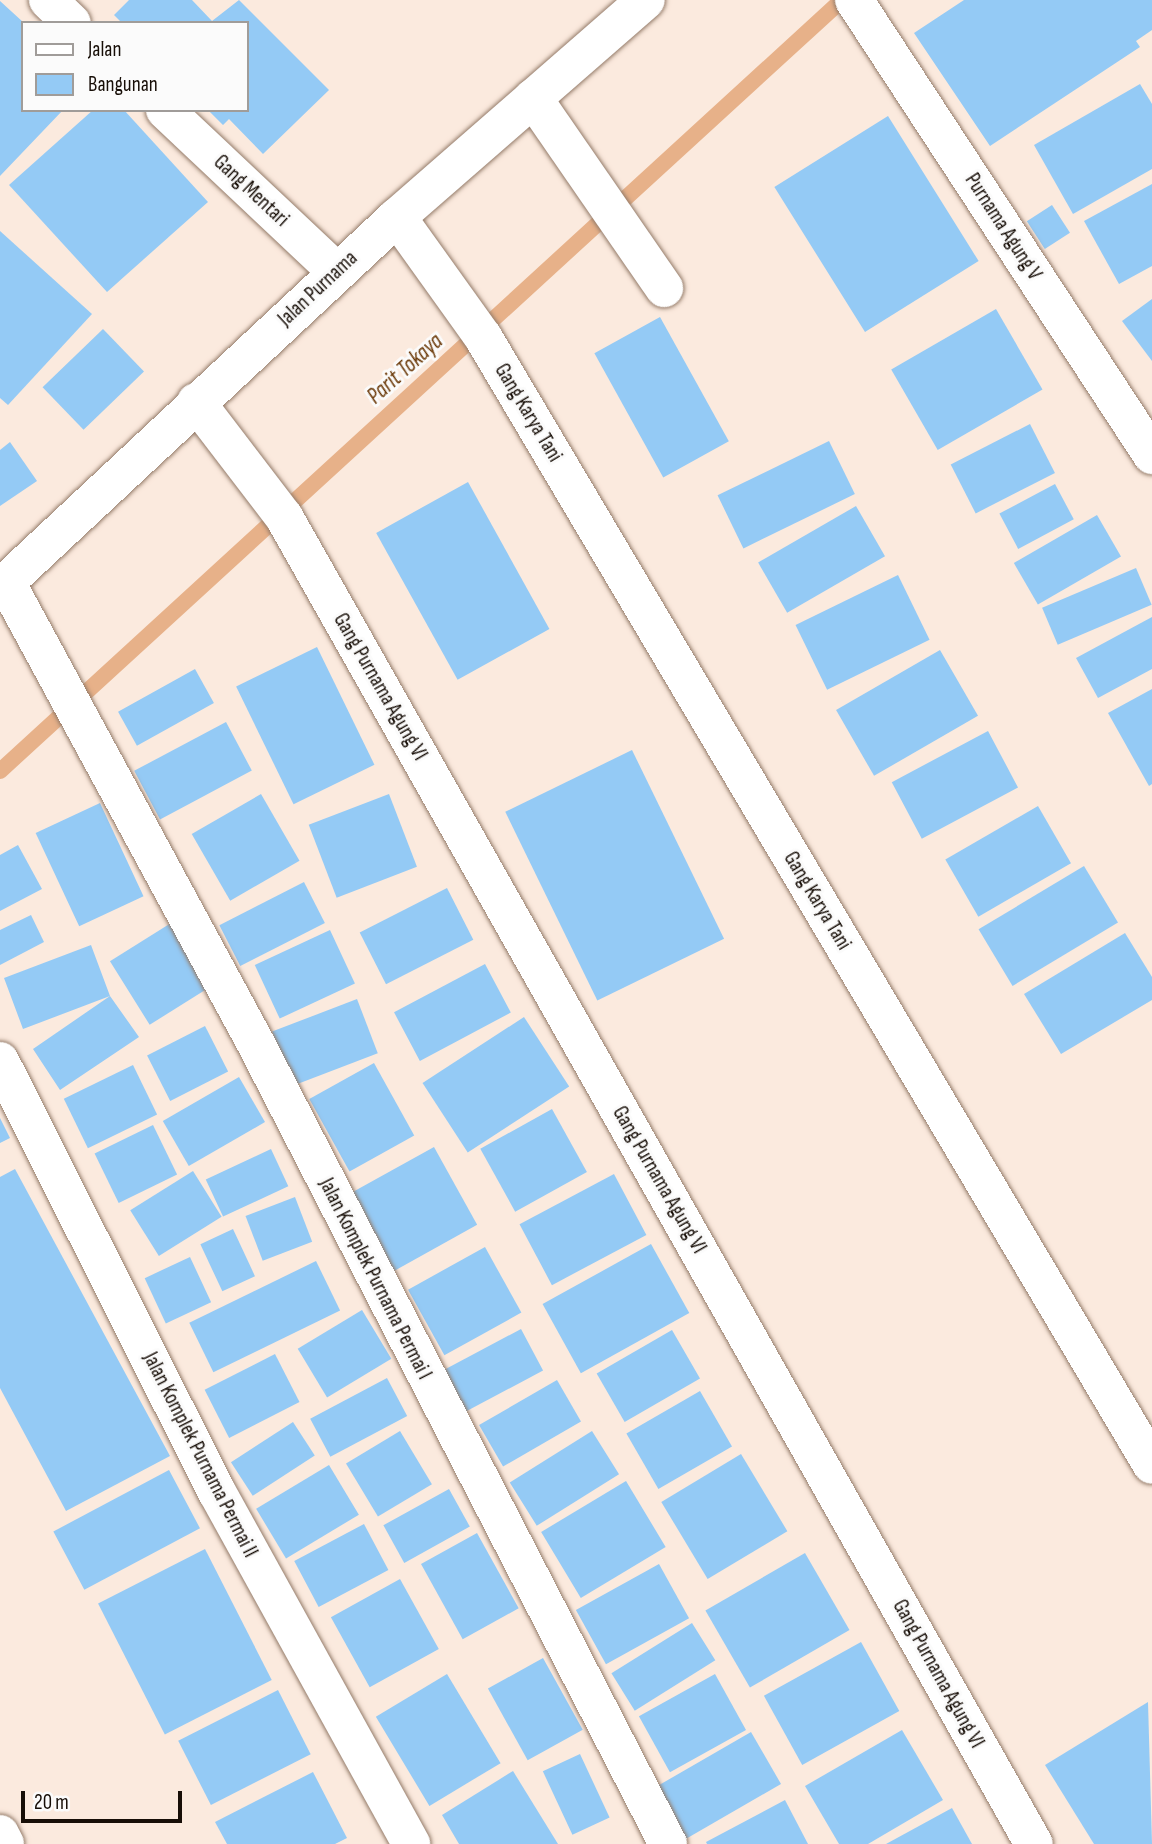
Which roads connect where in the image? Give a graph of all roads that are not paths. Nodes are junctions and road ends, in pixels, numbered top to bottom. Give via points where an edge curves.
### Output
1 (48, 0) edge
2 (646, 0) edge
3 (854, 0) edge
4 (70, 21) edge
5 (533, 99) junction
6 (167, 112) edge
7 (397, 217) junction
8 (337, 272) junction
9 (663, 288) dead end
10 (196, 402) junction
11 (1152, 455) edge
12 (3, 585) edge
13 (0, 1061) edge
14 (1152, 1465) edge
15 (0, 1834) edge
16 (5, 1844) edge
17 (411, 1844) edge
18 (668, 1844) edge
19 (1034, 1844) edge

1 - 4 street
2 - 5 street, Jalan Purnama
3 - 11 street, Purnama Agung V
5 - 7 street, Jalan Purnama
5 - 9 street
6 - 8 street, Gang Mentari
7 - 8 street, Jalan Purnama
7 - 14 street, Gang Karya Tani via 483,337
8 - 10 street, Jalan Purnama
10 - 12 street, Jalan Purnama
10 - 19 street, Gang Purnama Agung VI via 284,517
12 - 18 street, Jalan Komplek Purnama Permai I via 39,635 82,715
13 - 17 street, Jalan Komplek Purnama Permai II via 217,1492
15 - 16 street

